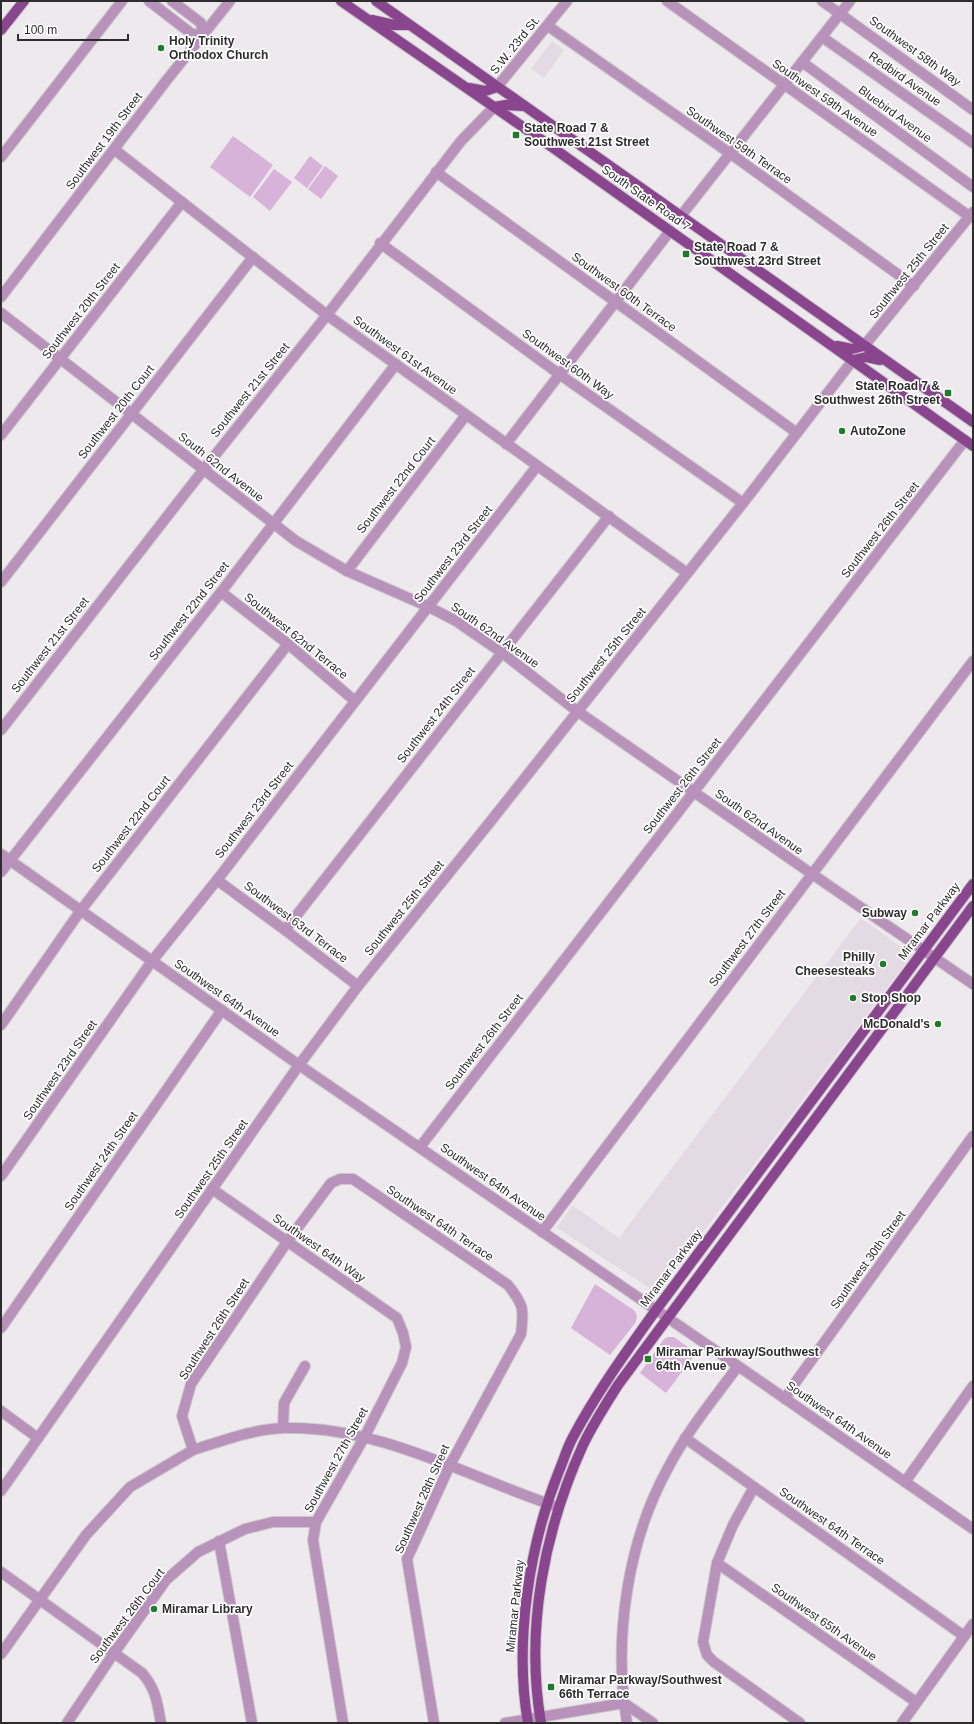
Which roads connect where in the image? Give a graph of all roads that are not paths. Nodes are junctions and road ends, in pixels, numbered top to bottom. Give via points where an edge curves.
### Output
1 (24, 1) edge
2 (122, 1) edge
3 (149, 1) edge
4 (172, 1) edge
5 (230, 1) edge
6 (341, 1) edge
7 (376, 1) edge
8 (567, 1) edge
9 (667, 1) edge
10 (822, 1) edge
11 (850, 1) edge
12 (840, 14) junction
13 (368, 20) junction
14 (409, 24) junction
15 (548, 26) junction
16 (1, 30) edge
17 (203, 35) junction
18 (822, 37) junction
19 (802, 62) junction
20 (785, 85) junction
21 (497, 87) junction
22 (466, 88) junction
23 (525, 106) junction
24 (494, 107) junction
25 (973, 110) edge
26 (973, 143) edge
27 (115, 150) junction
28 (731, 154) junction
29 (1, 157) edge
30 (436, 172) junction
31 (973, 187) edge
32 (182, 202) junction
33 (971, 214) edge
34 (680, 217) junction
35 (670, 231) junction
36 (380, 243) junction
37 (253, 257) junction
38 (914, 286) junction
39 (1, 297) edge
40 (616, 302) junction
41 (1, 313) edge
42 (327, 315) junction
43 (831, 345) junction
44 (864, 346) junction
45 (60, 359) junction
46 (853, 360) junction
47 (885, 361) junction
48 (396, 364) junction
49 (559, 374) junction
50 (131, 414) junction
51 (466, 415) junction
52 (973, 422) edge
53 (797, 433) junction
54 (1, 435) edge
55 (969, 443) edge
56 (506, 444) junction
57 (537, 466) junction
58 (204, 469) junction
59 (743, 503) junction
60 (609, 516) junction
61 (272, 523) junction
62 (347, 570) junction
63 (687, 573) junction
64 (1, 582) edge
65 (220, 592) junction
66 (429, 607) junction
67 (288, 644) junction
68 (502, 652) junction
69 (973, 660) edge
70 (355, 701) junction
71 (577, 711) junction
72 (1, 730) edge
73 (694, 792) junction
74 (5, 857) edge
75 (1, 872) edge
76 (812, 874) junction
77 (217, 880) junction
78 (973, 884) edge
79 (973, 906) edge
80 (81, 910) junction
81 (285, 930) junction
82 (924, 949) junction
83 (935, 957) junction
84 (152, 961) junction
85 (973, 984) edge
86 (358, 986) junction
87 (222, 1010) junction
88 (1, 1025) edge
89 (299, 1065) junction
90 (973, 1136) edge
91 (781, 1143) junction
92 (420, 1147) junction
93 (1, 1176) edge
94 (340, 1179) joint
95 (212, 1190) junction
96 (761, 1192) junction
97 (542, 1232) junction
98 (287, 1242) junction
99 (520, 1300) joint
100 (656, 1310) junction
101 (667, 1318) junction
102 (1, 1328) edge
103 (403, 1333) joint
104 (305, 1366) dead end
105 (738, 1366) junction
106 (973, 1386) edge
107 (785, 1399) junction
108 (1, 1411) edge
109 (283, 1428) junction
110 (365, 1436) junction
111 (38, 1438) junction
112 (685, 1438) junction
113 (193, 1450) junction
114 (450, 1466) junction
115 (905, 1482) junction
116 (754, 1487) junction
117 (1, 1491) edge
118 (546, 1503) junction
119 (558, 1507) junction
120 (316, 1522) junction
121 (973, 1529) edge
122 (219, 1541) junction
123 (717, 1563) junction
124 (1, 1572) edge
125 (39, 1599) junction
126 (973, 1624) edge
127 (964, 1636) junction
128 (114, 1653) junction
129 (1, 1654) edge
130 (916, 1702) junction
131 (624, 1703) junction
132 (540, 1720) edge
133 (528, 1721) edge
134 (67, 1723) edge
135 (161, 1723) edge
136 (252, 1723) edge
137 (343, 1723) edge
138 (434, 1723) edge
139 (505, 1723) edge
140 (627, 1723) edge
141 (653, 1723) edge
142 (800, 1723) edge
143 (902, 1723) edge

1 - 16 main road
2 - 29 street
3 - 17 street via 192,34
4 - 17 street via 201,23
5 - 17 street, Southwest 19th Street
6 - 13 main road, South State Road 7
7 - 14 main road, South State Road 7
8 - 15 street, S.W. 23rd St.
9 - 20 street, Southwest 59th Avenue
10 - 12 street, Southwest 58th Way
11 - 12 street
12 - 18 street
12 - 25 street, Southwest 58th Way
13 - 14 main road via 394,25
13 - 22 main road, South State Road 7
14 - 21 main road, South State Road 7
15 - 21 street, S.W. 23rd St.
15 - 28 street, Southwest 59th Terrace
17 - 27 street, Southwest 19th Street
18 - 19 street
18 - 26 street, Redbird Avenue
19 - 20 street
19 - 31 street, Bluebird Avenue
20 - 28 street
20 - 33 street, Southwest 59th Avenue
21 - 22 main road via 484,91
21 - 23 main road, South State Road 7
22 - 24 main road, South State Road 7
23 - 24 main road
23 - 34 main road, South State Road 7
24 - 30 street, Southwest 21st Street
24 - 35 main road, South State Road 7
27 - 32 street, Southwest 61st Avenue
27 - 39 street, Southwest 19th Street
28 - 34 street
28 - 38 street, Southwest 59th Terrace
30 - 36 street, Southwest 21st Street
30 - 40 street, Southwest 60th Terrace
32 - 37 street, Southwest 61st Avenue
32 - 45 street, Southwest 20th Street
33 - 38 street, Southwest 25th Street
34 - 44 main road, South State Road 7
35 - 40 street
35 - 43 main road, South State Road 7
36 - 42 street, Southwest 21st Street
36 - 49 street, Southwest 60th Way
37 - 42 street, Southwest 61st Avenue
37 - 50 street, Southwest 20th Court
38 - 44 street, Southwest 25th Street
40 - 49 street
40 - 53 street, Southwest 60th Terrace
41 - 45 street, South 62nd Avenue
42 - 48 street, Southwest 61st Avenue
42 - 58 street, Southwest 21st Street
43 - 44 main road via 852,350
43 - 46 main road, South State Road 7
44 - 47 main road, South State Road 7
45 - 50 street, South 62nd Avenue
45 - 54 street, Southwest 20th Street
46 - 47 main road via 866,358
46 - 53 street, Southwest 25th Street
46 - 55 main road, South State Road 7
47 - 52 main road, South State Road 7
48 - 51 street, Southwest 61st Avenue
48 - 61 street, Southwest 22nd Street
49 - 56 street
49 - 59 street, Southwest 60th Way
50 - 58 street, South 62nd Avenue
50 - 64 street, Southwest 20th Court
51 - 56 street, Southwest 61st Avenue
51 - 62 street, Southwest 22nd Court
53 - 59 street, Southwest 25th Street
55 - 73 street, Southwest 26th Street
56 - 57 street, Southwest 61st Avenue
57 - 60 street, Southwest 61st Avenue
57 - 66 street, Southwest 23rd Street
58 - 61 street, South 62nd Avenue
58 - 72 street, Southwest 21st Street
59 - 63 street, Southwest 25th Street
60 - 63 street, Southwest 61st Avenue
60 - 68 street, Southwest 24th Street
61 - 62 street, South 62nd Avenue via 296,541
61 - 65 street, Southwest 22nd Street
62 - 66 street, South 62nd Avenue
63 - 71 street, Southwest 25th Street
65 - 67 street, Southwest 62nd Terrace
65 - 74 street, Southwest 22nd Street
66 - 68 street, South 62nd Avenue via 456,621
66 - 70 street, Southwest 23rd Street
67 - 70 street, Southwest 62nd Terrace
67 - 80 street, Southwest 22nd Court
68 - 71 street, South 62nd Avenue
68 - 81 street, Southwest 24th Street
69 - 76 street, Southwest 27th Street
70 - 77 street, Southwest 23rd Street
71 - 73 street, South 62nd Avenue
71 - 86 street, Southwest 25th Street
73 - 76 street, South 62nd Avenue
73 - 92 street, Southwest 26th Street
74 - 75 street, Southwest 22nd Street
74 - 80 street, Southwest 64th Avenue
76 - 82 street, South 62nd Avenue
76 - 97 street, Southwest 27th Street
77 - 81 street, Southwest 63rd Terrace
77 - 84 street, Southwest 23rd Street
78 - 82 main road, Miramar Parkway
79 - 83 main road, Miramar Parkway
80 - 84 street, Southwest 64th Avenue
80 - 88 street, Southwest 22nd Court
81 - 86 street, Southwest 63rd Terrace
82 - 83 street, South 62nd Avenue
82 - 91 main road, Miramar Parkway
83 - 85 street, South 62nd Avenue
83 - 96 main road, Miramar Parkway
84 - 87 street, Southwest 64th Avenue
84 - 93 street, Southwest 23rd Street
86 - 89 street, Southwest 25th Street
87 - 89 street, Southwest 64th Avenue
87 - 102 street, Southwest 24th Street
89 - 92 street, Southwest 64th Avenue
89 - 95 street, Southwest 25th Street
90 - 107 street, Southwest 30th Street
91 - 96 main road via 780,1157 766,1177
91 - 100 main road, Miramar Parkway
92 - 97 street, Southwest 64th Avenue
94 - 98 street, Southwest 26th Street via 331,1183
94 - 99 street, Southwest 64th Terrace via 353,1179 508,1285
95 - 98 street, Southwest 64th Way
95 - 111 street, Southwest 25th Street
96 - 101 main road, Miramar Parkway
97 - 100 street, Southwest 64th Avenue
98 - 103 street, Southwest 64th Way via 397,1318
98 - 113 street, Southwest 26th Street via 190,1384 182,1416
99 - 114 street, Southwest 28th Street via 524,1313 521,1334
100 - 101 street, Southwest 64th Avenue
100 - 118 main road, Miramar Parkway via 587,1411 572,1439
101 - 105 street, Southwest 64th Avenue
101 - 119 main road, Miramar Parkway via 598,1417 583,1444
103 - 110 street, Southwest 27th Street via 406,1347 402,1363
104 - 109 street via 284,1403
105 - 107 street, Southwest 64th Avenue
105 - 112 street
106 - 115 street
107 - 115 street, Southwest 64th Avenue
108 - 111 street
109 - 110 street via 326,1429
109 - 113 street via 240,1436
110 - 114 street
110 - 120 street, Southwest 27th Street
111 - 117 street, Southwest 25th Street
112 - 116 street, Southwest 64th Terrace
112 - 131 street via 667,1468 649,1508 631,1563 622,1624
113 - 125 street via 130,1487 86,1535
114 - 118 street
114 - 138 street, Southwest 28th Street via 407,1559
115 - 121 street, Southwest 64th Avenue
116 - 123 street via 733,1525
116 - 127 street, Southwest 64th Terrace
118 - 119 street
118 - 133 main road, Miramar Parkway via 531,1566 524,1618 523,1662
119 - 132 main road, Miramar Parkway via 543,1569 536,1621
120 - 122 street, Southwest 26th Court via 273,1522 246,1529
120 - 137 street, Southwest 27th Street via 313,1540
122 - 128 street, Southwest 26th Court via 198,1552 166,1580
122 - 136 street
123 - 130 street, Southwest 65th Avenue
123 - 142 street via 703,1642 707,1655
124 - 125 street
125 - 128 street
125 - 129 street
126 - 127 street
127 - 130 street
128 - 134 street, Southwest 26th Court
128 - 135 street via 142,1672 152,1684
130 - 143 street
131 - 132 street
131 - 140 street
131 - 141 street
132 - 133 street
133 - 139 street

